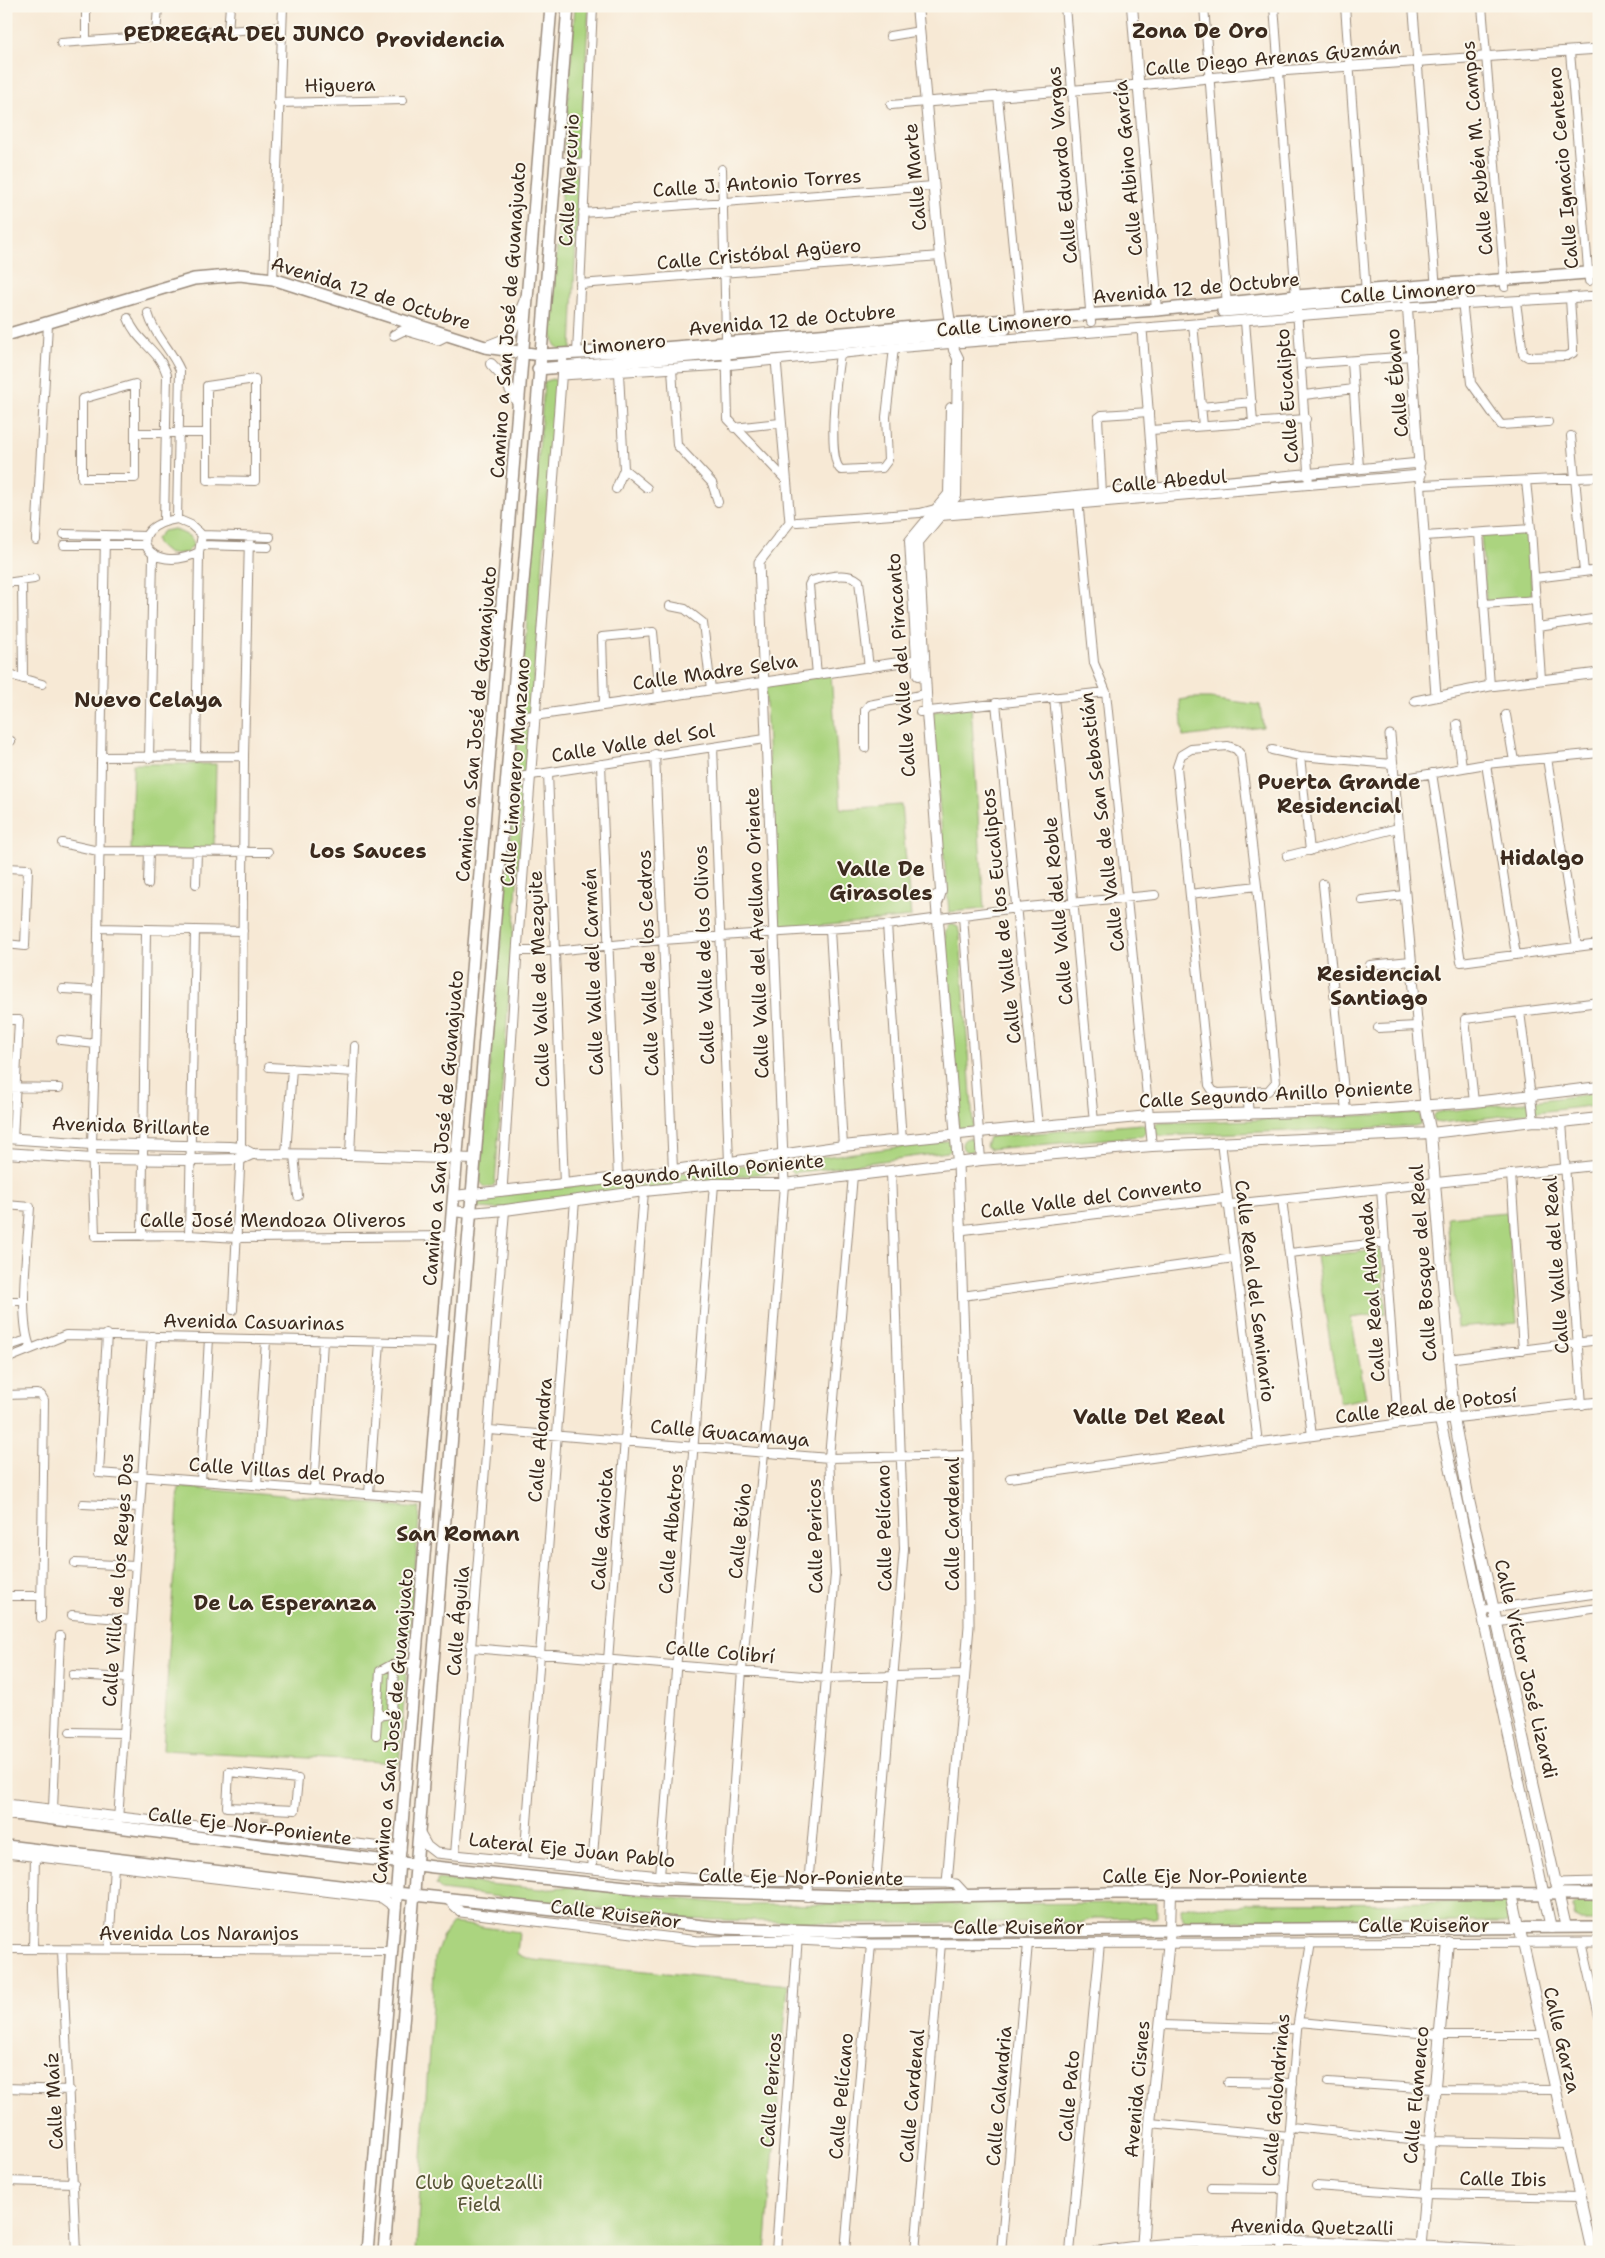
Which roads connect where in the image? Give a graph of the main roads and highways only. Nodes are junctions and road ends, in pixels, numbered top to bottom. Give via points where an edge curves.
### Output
1 (551, 6) edge
2 (568, 6) edge
3 (917, 6) edge
4 (1132, 6) edge
5 (1593, 277) edge
6 (1505, 284) junction
7 (1436, 289) junction
8 (526, 296) junction
9 (1158, 318) junction
10 (951, 328) junction
11 (6, 335) edge
12 (484, 346) junction
13 (724, 348) junction
14 (954, 348) junction
15 (522, 353) junction
16 (540, 355) junction
17 (491, 364) dead end
18 (538, 369) junction
19 (520, 409) junction
20 (932, 513) junction
21 (1599, 1087) edge
22 (1425, 1105) junction
23 (1599, 1118) edge
24 (1431, 1133) junction
25 (955, 1134) junction
26 (10, 1139) edge
27 (6, 1153) edge
28 (252, 1154) junction
29 (457, 1159) junction
30 (475, 1159) junction
31 (958, 1164) junction
32 (454, 1196) junction
33 (472, 1196) junction
34 (453, 1211) junction
35 (470, 1213) junction
36 (1454, 1418) joint
37 (1440, 1420) road end
38 (6, 1813) edge
39 (6, 1846) edge
40 (400, 1862) junction
41 (416, 1864) junction
42 (1558, 1888) junction
43 (397, 1893) junction
44 (1170, 1893) junction
45 (1512, 1894) junction
46 (1545, 1894) junction
47 (1599, 1894) edge
48 (414, 1895) junction
49 (1599, 1927) edge
50 (1519, 1928) junction
51 (1551, 1928) junction
52 (1566, 1928) junction
53 (1170, 1930) junction
54 (1448, 1942) road end
55 (1281, 2246) edge
56 (1142, 2248) edge
57 (1420, 2249) edge
58 (367, 2252) edge
59 (384, 2252) edge
60 (1096, 2252) edge
61 (1528, 2252) edge
62 (1592, 2252) edge

1 - 8 main road, Camino a San José de Guanajuato
2 - 16 main road, Camino a San José de Guanajuato
3 - 10 main road, Calle Marte via 940,256
4 - 9 main road, Calle Albino García
5 - 6 main road, Avenida 12 de Octubre
6 - 7 main road, Avenida 12 de Octubre
6 - 7 main road, Avenida 12 de Octubre via 1462,291
7 - 9 main road, Avenida 12 de Octubre via 1406,297 1366,295 1296,306 1227,307
8 - 12 main road via 510,336
8 - 15 main road, Camino a San José de Guanajuato
9 - 10 main road, Avenida 12 de Octubre via 1091,318
10 - 13 main road, Avenida 12 de Octubre
10 - 14 main road, Calle Marte
11 - 12 main road, Avenida 12 de Octubre via 194,279 240,275 274,279
12 - 15 main road, Avenida 12 de Octubre
13 - 16 main road, Avenida 12 de Octubre
13 - 18 main road, Limonero via 562,371
14 - 20 main road, Calle Valle del Piracanto via 951,358 949,494
14 - 20 main road, Calle Valle del Piracanto via 958,358 956,496 949,506
15 - 16 main road, Avenida 12 de Octubre
15 - 19 main road, Camino a San José de Guanajuato
16 - 18 main road, Camino a San José de Guanajuato
17 - 19 main road via 514,393
18 - 30 main road, Camino a San José de Guanajuato
19 - 29 main road, Camino a San José de Guanajuato
20 - 25 main road, Calle Valle del Piracanto via 910,541 923,694 934,891 938,901
21 - 22 main road, Calle Segundo Anillo Poniente
22 - 24 main road, Calle Bosque del Real
22 - 25 main road, Calle Segundo Anillo Poniente via 1248,1115 1149,1116
23 - 24 main road via 1534,1121
24 - 31 main road via 1152,1146
24 - 36 main road, Calle Bosque del Real
25 - 31 main road, Calle Valle del Piracanto
25 - 33 main road, Segundo Anillo Poniente
26 - 28 main road, Avenida Brillante via 241,1148
27 - 28 main road, Avenida Brillante via 92,1159 190,1160 241,1159
28 - 29 main road, Avenida Brillante
29 - 30 main road, Avenida Brillante
29 - 32 main road, Camino a San José de Guanajuato
30 - 33 main road, Camino a San José de Guanajuato
31 - 35 main road, Segundo Anillo Poniente via 784,1184 714,1184 644,1191
32 - 33 main road, Segundo Anillo Poniente
32 - 34 main road, Camino a San José de Guanajuato
33 - 35 main road, Camino a San José de Guanajuato
34 - 35 main road, Segundo Anillo Poniente
34 - 40 main road, Camino a San José de Guanajuato
35 - 41 main road, Camino a San José de Guanajuato
36 - 42 main road, Calle Víctor José Lizardi
37 - 46 main road, Calle Víctor José Lizardi
38 - 40 main road, Calle Eje Nor-Poniente via 118,1821
39 - 43 main road
40 - 41 main road, Calle Eje Nor-Poniente
40 - 43 main road, Camino a San José de Guanajuato
41 - 44 main road, Calle Eje Nor-Poniente via 656,1890 807,1897
41 - 48 main road, Camino a San José de Guanajuato
42 - 46 main road, Calle Eje Nor-Poniente
42 - 47 main road, Calle Eje Nor-Poniente
42 - 52 main road, Calle Víctor José Lizardi
43 - 48 main road
43 - 58 main road, Camino a San José de Guanajuato
44 - 45 main road, Calle Eje Nor-Poniente
44 - 53 main road, Avenida Cisnes
45 - 46 main road, Calle Eje Nor-Poniente
45 - 50 main road, Calle Garza
46 - 51 main road, Calle Víctor José Lizardi
48 - 53 main road via 798,1935
48 - 59 main road, Camino a San José de Guanajuato
49 - 52 main road
50 - 51 main road
50 - 53 main road
50 - 62 main road, Calle Garza
51 - 52 main road
53 - 56 main road, Avenida Cisnes via 1150,2123
54 - 57 main road, Calle Flamenco
55 - 56 main road, Avenida Quetzalli
55 - 57 main road, Avenida Quetzalli
56 - 60 main road, Avenida Quetzalli
57 - 61 main road, Avenida Quetzalli

